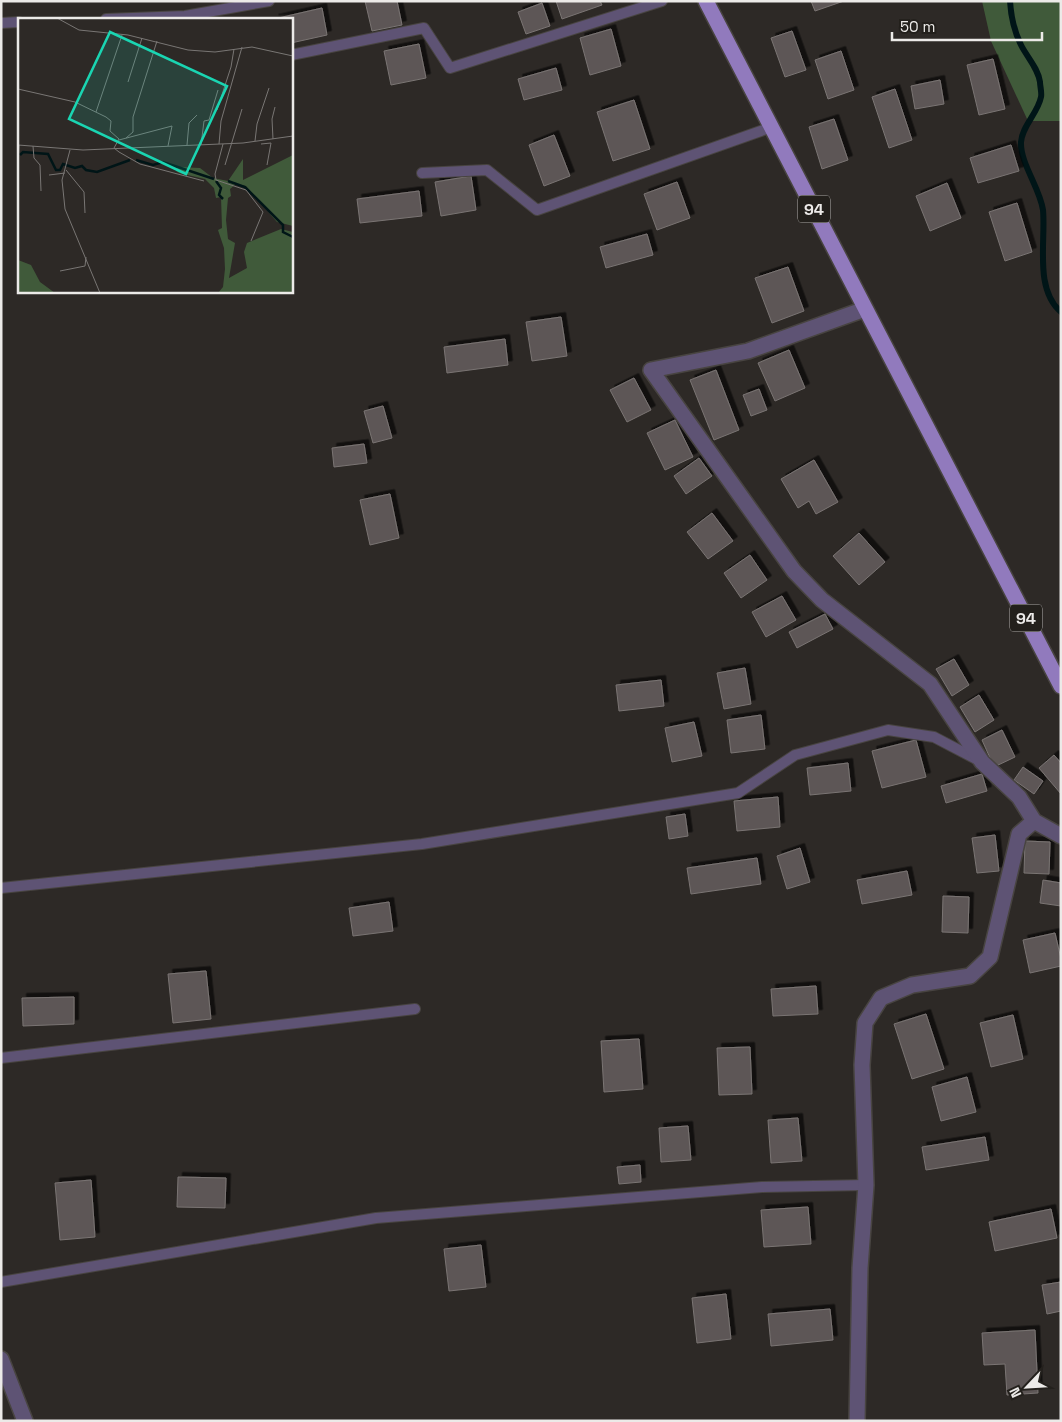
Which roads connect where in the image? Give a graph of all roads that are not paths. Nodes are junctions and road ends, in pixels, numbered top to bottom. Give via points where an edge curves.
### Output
1 (269, 1) edge
2 (662, 1) edge
3 (706, 1) edge
4 (132, 18) edge
5 (18, 22) edge
6 (1, 23) edge
7 (292, 55) edge
8 (772, 127) junction
9 (422, 173) dead end
10 (865, 309) junction
11 (1061, 686) edge
12 (982, 762) junction
13 (1034, 821) junction
14 (1061, 836) edge
15 (1, 888) edge
16 (415, 1009) dead end
17 (1, 1058) edge
18 (866, 1185) junction
19 (1, 1282) edge
20 (1, 1359) edge
21 (25, 1421) edge
22 (857, 1421) edge

1 - 4 lane via 185,16
2 - 7 lane via 450,68 424,28
3 - 8 main road, 94
5 - 6 lane
8 - 9 lane via 537,210 487,170
8 - 10 main road, 94
10 - 11 main road, 94
10 - 12 street via 748,351 651,370 794,570 822,600 930,684
12 - 13 street via 1020,797
12 - 15 lane via 934,737 888,730 794,756 738,793 422,844
13 - 14 street
13 - 18 street via 1019,834 990,957 970,976 912,985 881,998 865,1023 862,1065
16 - 17 lane
18 - 19 lane via 762,1186 376,1218
18 - 22 street via 860,1268
20 - 21 street

